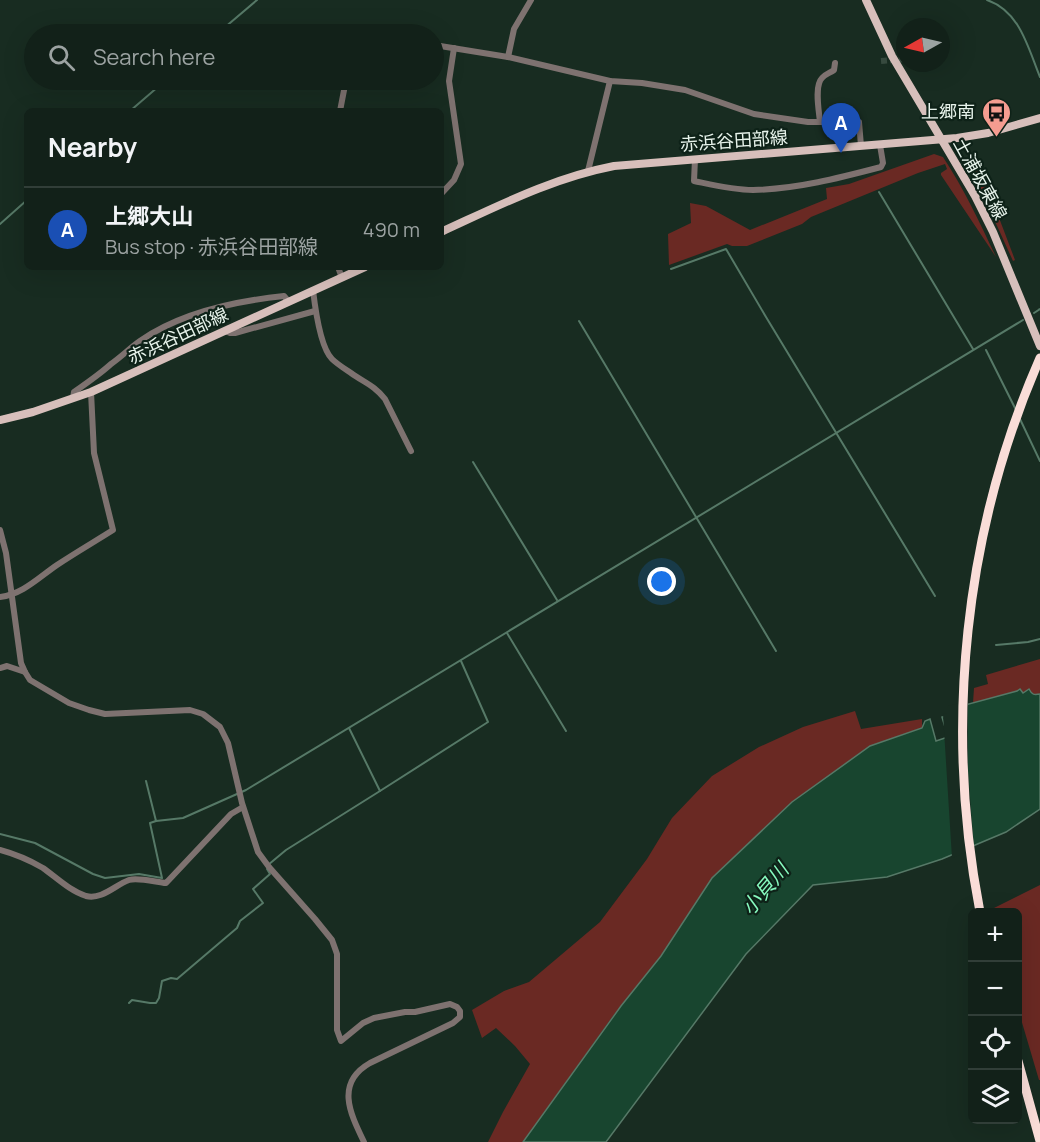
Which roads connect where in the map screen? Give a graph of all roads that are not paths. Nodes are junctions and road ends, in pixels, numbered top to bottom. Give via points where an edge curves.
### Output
1 (531, 0) edge
2 (866, 0) edge
3 (444, 46) edge
4 (454, 48) junction
5 (508, 57) junction
6 (835, 63) dead end
7 (610, 81) junction
8 (344, 90) edge
9 (341, 108) edge
10 (1040, 118) edge
11 (820, 122) junction
12 (942, 140) junction
13 (880, 145) junction
14 (861, 146) junction
15 (695, 159) junction
16 (588, 171) junction
17 (444, 191) edge
18 (444, 231) edge
19 (339, 270) edge
20 (359, 270) edge
21 (342, 278) junction
22 (313, 290) junction
23 (289, 302) junction
24 (315, 311) junction
25 (225, 331) junction
26 (1040, 346) edge
27 (1040, 358) edge
28 (91, 392) junction
29 (73, 398) junction
30 (0, 420) edge
31 (411, 452) dead end
32 (0, 530) edge
33 (12, 596) junction
34 (0, 597) edge
35 (0, 668) edge
36 (25, 672) junction
37 (243, 807) junction
38 (0, 850) edge
39 (979, 908) edge
40 (1020, 1070) edge
41 (1040, 1141) edge
42 (364, 1142) edge

1 - 5 street via 514,29
2 - 12 main road, 土浦坂東線 via 892,56
3 - 4 street
4 - 5 street
4 - 17 street via 449,81 461,164
5 - 7 street
6 - 11 street via 834,70 819,81
7 - 11 street via 685,90 754,114
7 - 16 street
8 - 9 street
10 - 12 main road, 赤浜谷田部線 via 988,133
11 - 14 street via 859,122
12 - 13 main road, 赤浜谷田部線
12 - 26 main road, 土浦坂東線 via 993,232
13 - 14 main road, 赤浜谷田部線
13 - 15 street via 881,166 803,185 753,190 694,181
14 - 15 main road, 赤浜谷田部線
15 - 16 main road, 赤浜谷田部線
16 - 18 main road, 赤浜谷田部線 via 528,192
19 - 21 street
20 - 21 main road, 赤浜谷田部線
21 - 22 main road, 赤浜谷田部線
22 - 23 main road, 赤浜谷田部線
22 - 24 street
23 - 25 main road, 赤浜谷田部線
23 - 29 street via 284,296 259,299 192,315 141,340 74,392
24 - 25 street via 235,333
24 - 31 street via 330,358 380,392
25 - 28 main road, 赤浜谷田部線
27 - 39 highway via 1020,405 992,497 972,594 963,691 963,786
28 - 29 main road, 赤浜谷田部線
28 - 33 street via 94,453 113,530
29 - 30 main road, 赤浜谷田部線
32 - 33 street
33 - 34 street
33 - 36 street
35 - 36 street via 7,666
36 - 37 street via 30,680 69,703 105,714 190,710 203,714 220,727 228,743
37 - 38 street via 231,814 166,883 131,879 102,895 89,897 75,892 42,868
37 - 42 street via 258,852 336,947 337,1030 341,1041 374,1018 450,1004 460,1011 453,1023 370,1063 352,1078 351,1114
40 - 41 highway

